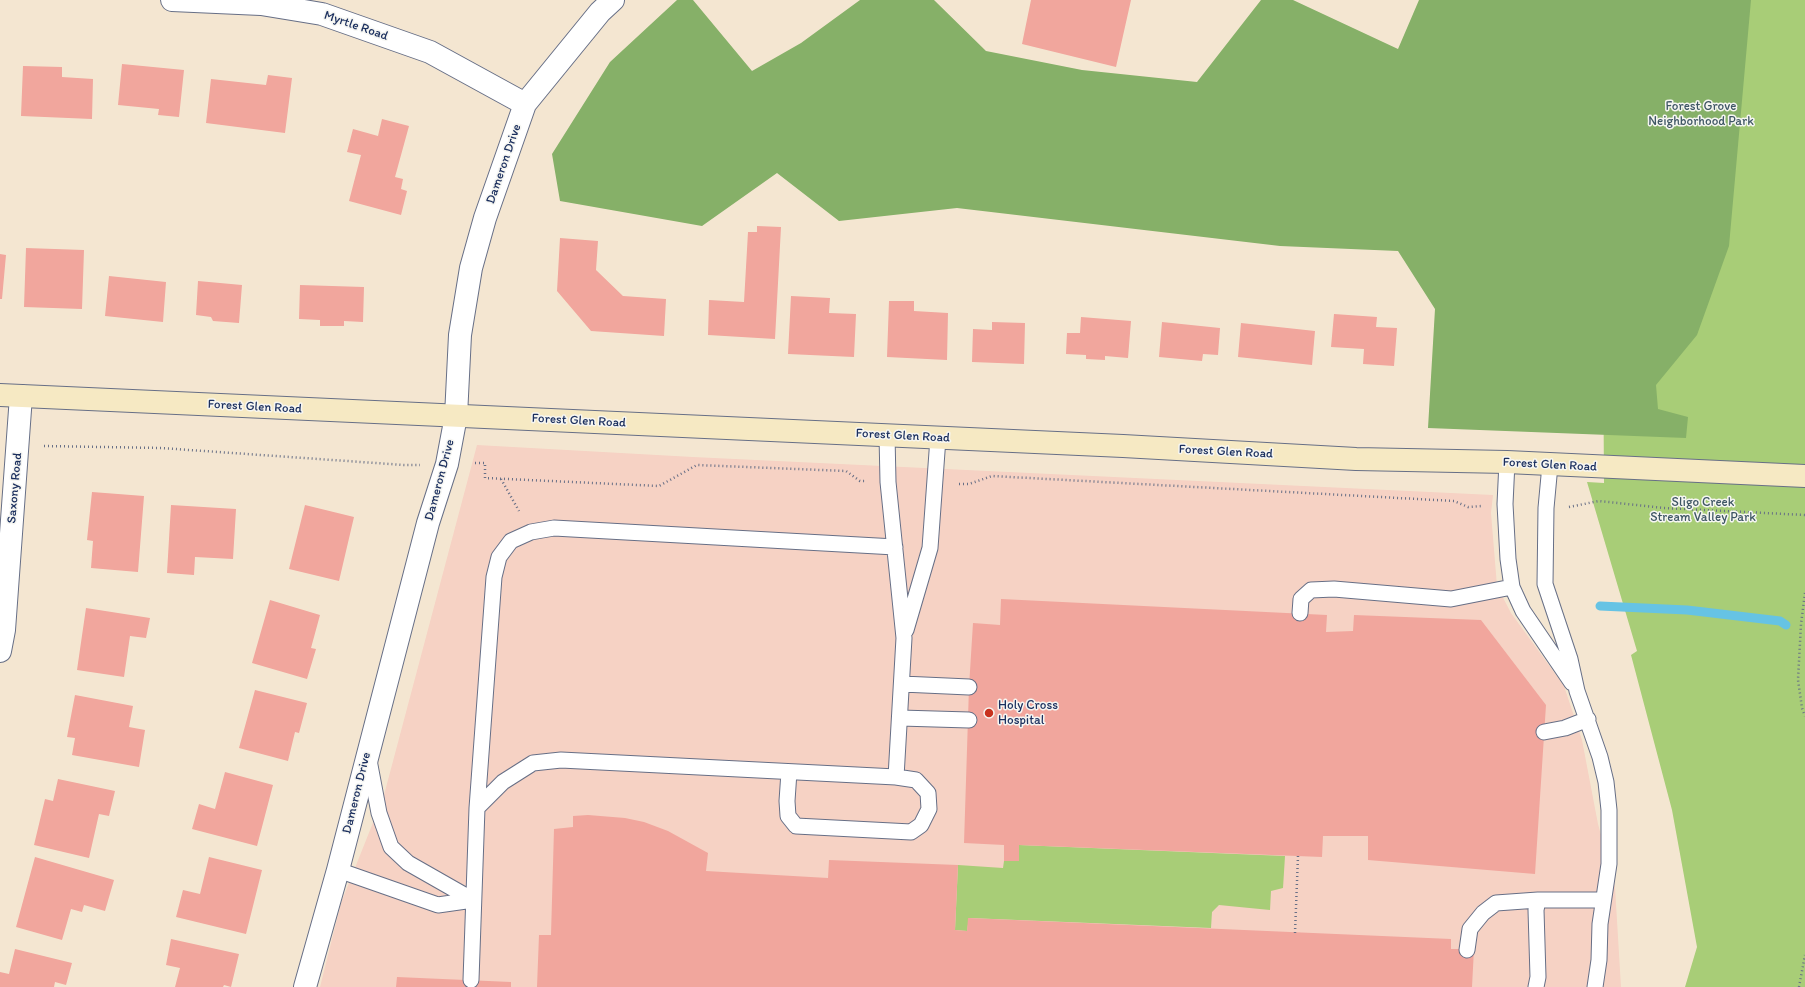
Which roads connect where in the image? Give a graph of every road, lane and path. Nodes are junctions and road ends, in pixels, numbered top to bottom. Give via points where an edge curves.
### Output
1 (172, 0) edge
2 (614, 0) edge
3 (525, 104) junction
4 (0, 395) edge
5 (21, 396) junction
6 (456, 416) junction
7 (887, 435) junction
8 (938, 438) junction
9 (18, 448) junction
10 (1507, 462) junction
11 (447, 464) junction
12 (1550, 465) junction
13 (1805, 476) edge
14 (500, 479) junction
15 (860, 481) dead end
16 (969, 484) dead end
17 (1468, 507) dead end
18 (1573, 507) dead end
19 (1805, 515) edge
20 (531, 532) junction
21 (895, 547) junction
22 (1512, 587) junction
23 (1805, 593) edge
24 (1300, 614) dead end
25 (904, 638) junction
26 (0, 651) edge
27 (902, 684) junction
28 (969, 687) dead end
29 (1577, 691) junction
30 (1805, 716) edge
31 (900, 718) junction
32 (1588, 719) junction
33 (969, 720) dead end
34 (1544, 732) dead end
35 (367, 753) junction
36 (789, 772) junction
37 (896, 777) junction
38 (478, 808) junction
39 (1298, 856) dead end
40 (338, 870) junction
41 (473, 900) junction
42 (1538, 900) junction
43 (1603, 900) junction
44 (1295, 933) dead end
45 (1466, 950) dead end
46 (1805, 955) edge
47 (471, 980) dead end
48 (305, 987) edge
49 (1536, 987) edge
50 (1595, 987) edge
51 (1799, 987) edge

1 - 3 street, Myrtle Road via 261,4 322,14 430,52
2 - 3 street, Dameron Drive via 600,12
3 - 6 street, Dameron Drive via 485,218 471,268 460,335
4 - 5 street, Forest Glen Road
5 - 6 street, Forest Glen Road
5 - 9 street, Saxony Road
6 - 7 street, Forest Glen Road
6 - 11 street, Dameron Drive
7 - 8 street, Forest Glen Road
7 - 21 lane via 888,482
8 - 10 street, Forest Glen Road via 1356,459
8 - 25 lane via 930,548
9 - 11 path via 53,445 161,448 404,465
9 - 26 street, Saxony Road via 4,630
10 - 12 street, Forest Glen Road
10 - 22 lane via 1505,504
11 - 14 path via 485,463 485,478
11 - 35 street, Dameron Drive via 428,523
12 - 13 street, Forest Glen Road
12 - 29 lane via 1546,508 1545,584 1570,659
14 - 15 path via 659,486 697,465 846,471
14 - 20 path
16 - 17 path via 992,476 1454,501
18 - 19 path via 1599,501 1664,508
20 - 21 lane via 554,528
20 - 38 lane via 511,540 499,557 494,576
21 - 25 lane
22 - 24 lane via 1452,599 1334,589 1311,590 1301,599
22 - 29 lane via 1523,611
23 - 30 path via 1798,680
25 - 27 lane
27 - 28 lane
27 - 31 lane
29 - 32 lane
31 - 33 lane
31 - 37 lane
32 - 34 lane via 1565,728
32 - 43 lane via 1606,782 1609,810 1609,864
35 - 40 street, Dameron Drive
35 - 41 lane via 379,813 391,848 408,863
36 - 37 lane
36 - 37 lane via 788,816 796,826 911,832 921,825 929,809 928,793 916,780
36 - 38 lane via 561,760 533,763 504,782
38 - 41 lane
39 - 44 path
40 - 41 lane via 438,905
40 - 48 street, Dameron Drive
41 - 47 lane
42 - 43 lane
42 - 45 lane via 1496,902 1470,929
42 - 49 lane
43 - 50 lane
46 - 51 path

